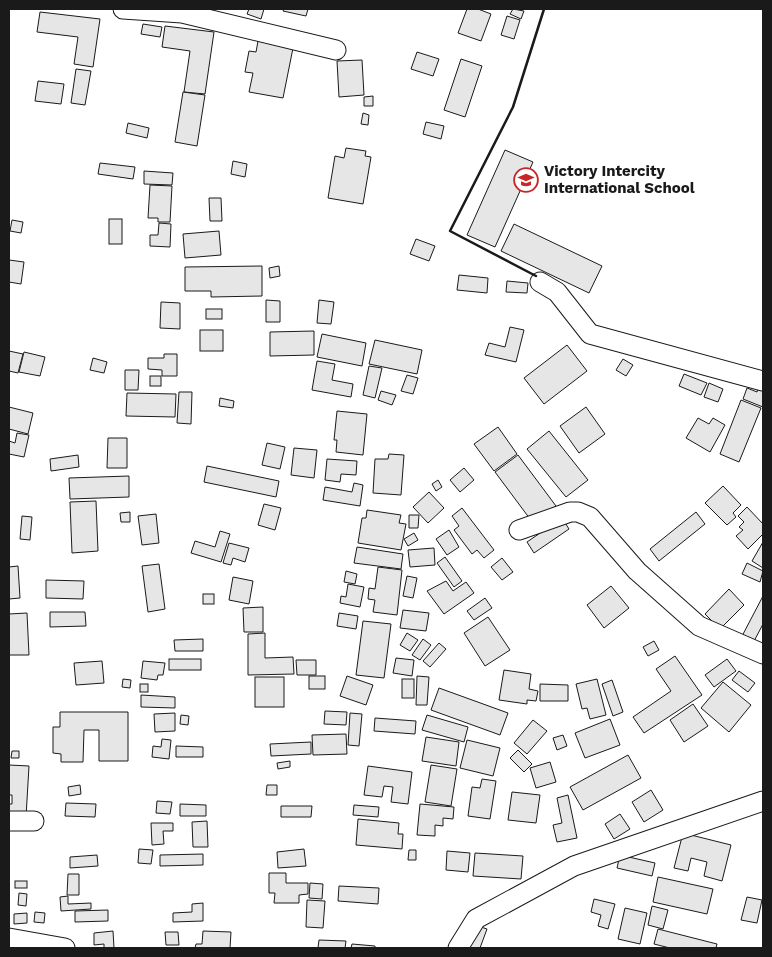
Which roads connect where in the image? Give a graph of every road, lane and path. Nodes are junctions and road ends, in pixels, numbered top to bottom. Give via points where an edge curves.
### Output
1 (123, 9) edge
2 (336, 50) dead end
3 (540, 282) dead end
4 (763, 381) edge
5 (519, 530) dead end
6 (763, 654) edge
7 (763, 801) edge
8 (9, 820) edge
9 (34, 821) dead end
10 (20, 942) edge
11 (65, 948) edge
12 (458, 948) edge

1 - 2 street via 182,13
3 - 4 street via 557,292 590,334
5 - 6 street via 570,512 590,517 637,571 699,626
7 - 12 street via 574,866 476,919
8 - 9 street
10 - 11 street

